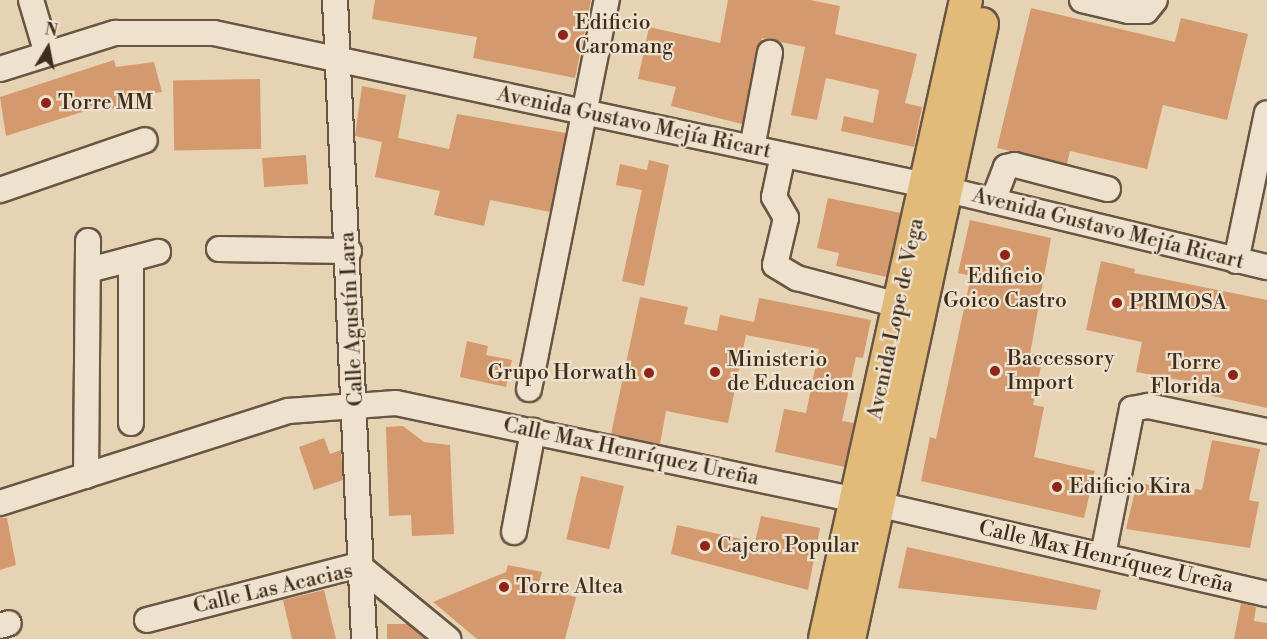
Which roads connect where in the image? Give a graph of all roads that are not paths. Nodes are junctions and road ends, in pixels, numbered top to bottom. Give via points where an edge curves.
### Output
1 (31, 0) edge
2 (335, 0) edge
3 (608, 0) edge
4 (966, 0) edge
5 (987, 0) edge
6 (1082, 0) edge
7 (1155, 0) edge
8 (770, 53) dead end
9 (47, 54) junction
10 (339, 60) junction
11 (0, 69) edge
12 (588, 113) junction
13 (1267, 113) edge
14 (145, 140) dead end
15 (752, 148) junction
16 (783, 155) junction
17 (935, 188) junction
18 (1108, 189) dead end
19 (0, 190) edge
20 (1257, 200) edge
21 (993, 201) junction
22 (88, 241) dead end
23 (219, 249) dead end
24 (349, 251) junction
25 (158, 252) dead end
26 (131, 259) junction
27 (1236, 261) junction
28 (1267, 267) edge
29 (89, 270) junction
30 (898, 305) junction
31 (529, 389) dead end
32 (356, 402) junction
33 (131, 423) dead end
34 (534, 431) junction
35 (1267, 431) edge
36 (86, 476) junction
37 (870, 502) junction
38 (0, 503) edge
39 (514, 532) dead end
40 (1103, 555) junction
41 (358, 565) junction
42 (1267, 594) edge
43 (147, 620) dead end
44 (364, 639) edge
45 (448, 639) edge
46 (825, 639) edge
47 (849, 639) edge

1 - 9 street
2 - 10 street, Calle Agustín Lara
3 - 12 street
4 - 17 main road, Avenida Lope de Vega
5 - 17 main road, Avenida Lope de Vega
6 - 7 street via 1146,11
8 - 15 street
9 - 10 street, Avenida Gustavo Mejía Ricart via 115,33 182,29
9 - 11 street, Avenida Gustavo Mejía Ricart
10 - 12 street, Avenida Gustavo Mejía Ricart
10 - 24 street, Calle Agustín Lara
12 - 15 street, Avenida Gustavo Mejía Ricart
12 - 31 street
13 - 20 street
14 - 19 street
15 - 16 street, Avenida Gustavo Mejía Ricart
16 - 17 street, Avenida Gustavo Mejía Ricart
16 - 30 street via 774,197 786,218 775,265 797,278
17 - 21 street, Avenida Gustavo Mejía Ricart
17 - 30 main road, Avenida Lope de Vega
17 - 37 main road, Avenida Lope de Vega
18 - 21 street via 1015,165 1006,167
20 - 27 street
21 - 27 street, Avenida Gustavo Mejía Ricart
22 - 29 street
23 - 24 street
24 - 32 street, Calle Agustín Lara
25 - 26 street
26 - 29 street
26 - 33 street
27 - 28 street, Avenida Gustavo Mejía Ricart
29 - 36 street
30 - 37 main road, Avenida Lope de Vega
32 - 34 street, Calle Max Henríquez Ureña via 428,408
32 - 36 street, Calle Max Henríquez Ureña via 288,411
32 - 41 street, Calle Agustín Lara
34 - 37 street, Calle Max Henríquez Ureña
34 - 39 street
35 - 40 street via 1148,405 1132,409
36 - 38 street, Calle Max Henríquez Ureña
37 - 40 street, Calle Max Henríquez Ureña
37 - 46 main road, Avenida Lope de Vega
37 - 47 main road, Avenida Lope de Vega
40 - 42 street, Calle Max Henríquez Ureña
41 - 43 street, Calle Las Acacias
41 - 44 street, Calle Agustín Lara
41 - 45 street, Calle Las Acacias

